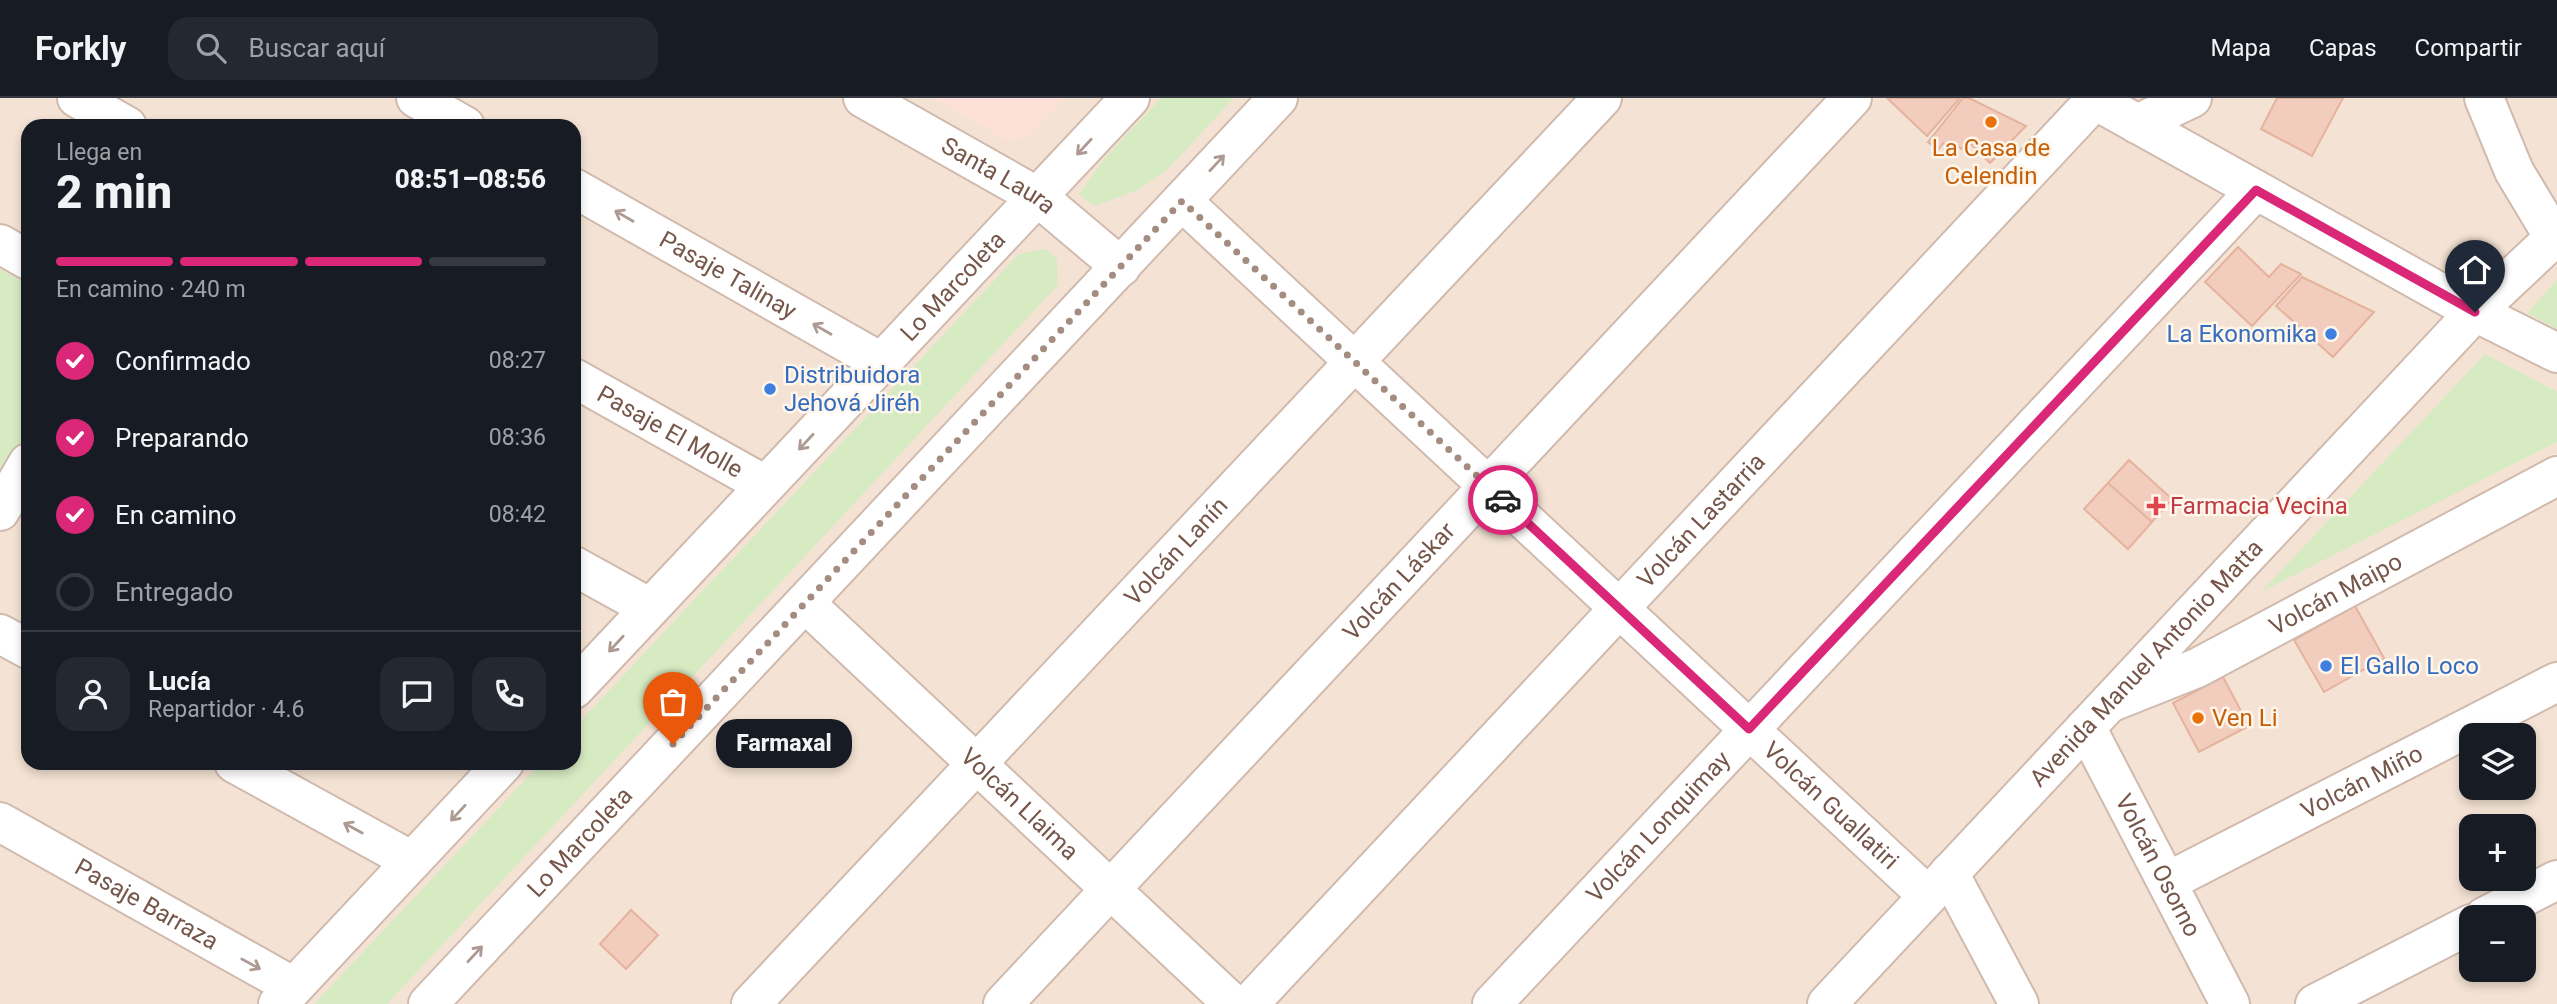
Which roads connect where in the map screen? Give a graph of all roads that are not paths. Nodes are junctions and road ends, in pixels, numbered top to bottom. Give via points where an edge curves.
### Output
1 (77, 98) edge
2 (416, 98) edge
3 (863, 98) edge
4 (1130, 98) edge
5 (1278, 98) edge
6 (1602, 98) edge
7 (1852, 98) edge
8 (2192, 98) edge
9 (2484, 98) edge
10 (2093, 99) edge
11 (114, 119) edge
12 (453, 119) edge
13 (2137, 124) junction
14 (2256, 190) junction
15 (581, 192) edge
16 (1038, 197) junction
17 (1182, 201) junction
18 (2555, 236) edge
19 (0, 244) edge
20 (21, 256) edge
21 (1121, 267) junction
22 (2475, 312) junction
23 (2557, 353) edge
24 (1354, 361) junction
25 (881, 362) junction
26 (581, 382) edge
27 (21, 475) edge
28 (2557, 475) edge
29 (765, 485) junction
30 (1489, 486) junction
31 (0, 511) edge
32 (581, 570) edge
33 (804, 603) junction
34 (650, 608) junction
35 (1619, 608) junction
36 (0, 634) edge
37 (21, 645) edge
38 (581, 682) edge
39 (2557, 682) edge
40 (2097, 715) junction
41 (1749, 729) junction
42 (976, 764) junction
43 (247, 770) edge
44 (498, 770) edge
45 (0, 822) edge
46 (412, 861) junction
47 (2557, 880) edge
48 (2167, 882) junction
49 (1938, 884) junction
50 (1110, 890) junction
51 (2508, 905) edge
52 (2459, 930) edge
53 (286, 996) edge
54 (428, 1004) edge
55 (751, 1004) edge
56 (1003, 1004) edge
57 (1233, 1004) edge
58 (1249, 1004) edge
59 (1492, 1004) edge
60 (1826, 1004) edge
61 (2019, 1004) edge
62 (2230, 1004) edge
63 (2315, 1004) edge

1 - 11 street
2 - 12 street
3 - 16 street, Santa Laura
4 -> 16 street, Lo Marcoleta
17 -> 5 street, Lo Marcoleta
6 - 24 street, Volcán Lanín
7 - 30 street, Volcán Láskar
8 - 13 street
9 - 18 street via 2514,171
10 - 13 street
10 - 35 street, Volcán Lastarria
13 - 14 street
14 - 22 street
14 - 41 street, Volcán Lonquimay
25 -> 15 street, Pasaje Talinay
16 - 21 street, Santa Laura
16 - 25 street, Lo Marcoleta
17 - 21 street, Lo Marcoleta
17 - 24 street, Volcán Guallatiri
18 - 22 street, Avenida Manuel Antonio Matta
19 - 20 street
21 - 33 street, Lo Marcoleta
22 - 23 street
22 - 40 street, Avenida Manuel Antonio Matta
24 - 30 street, Volcán Guallatiri
24 - 42 street, Volcán Lanín
25 -> 29 street, Lo Marcoleta
26 - 29 street, Pasaje El Molle
27 - 31 street
28 - 40 street, Volcán Maipo via 2197,668
29 - 34 street, Lo Marcoleta
30 - 35 street, Volcán Guallatiri
30 - 50 street, Volcán Láskar
32 - 34 street
33 - 42 street, Volcán Llaima
54 -> 33 street, Lo Marcoleta
34 -> 38 street, Lo Marcoleta
35 - 41 street, Volcán Guallatiri
35 - 58 street, Volcán Lastarria
36 - 37 street
39 - 48 street, Volcán Miño
40 - 48 street, Volcán Osorno
40 - 49 street, Avenida Manuel Antonio Matta
41 - 49 street, Volcán Guallatiri
41 - 59 street, Volcán Lonquimay
42 - 50 street, Volcán Llaima
42 - 55 street, Volcán Lanín
46 -> 43 street
44 -> 46 street
45 -> 53 street, Pasaje Barraza
46 - 53 street
47 - 51 street
48 - 62 street, Volcán Osorno
49 - 60 street, Avenida Manuel Antonio Matta
49 - 61 street, Volcán Guallatiri
50 - 56 street, Volcán Láskar
50 - 57 street, Volcán Llaima
52 - 63 street

